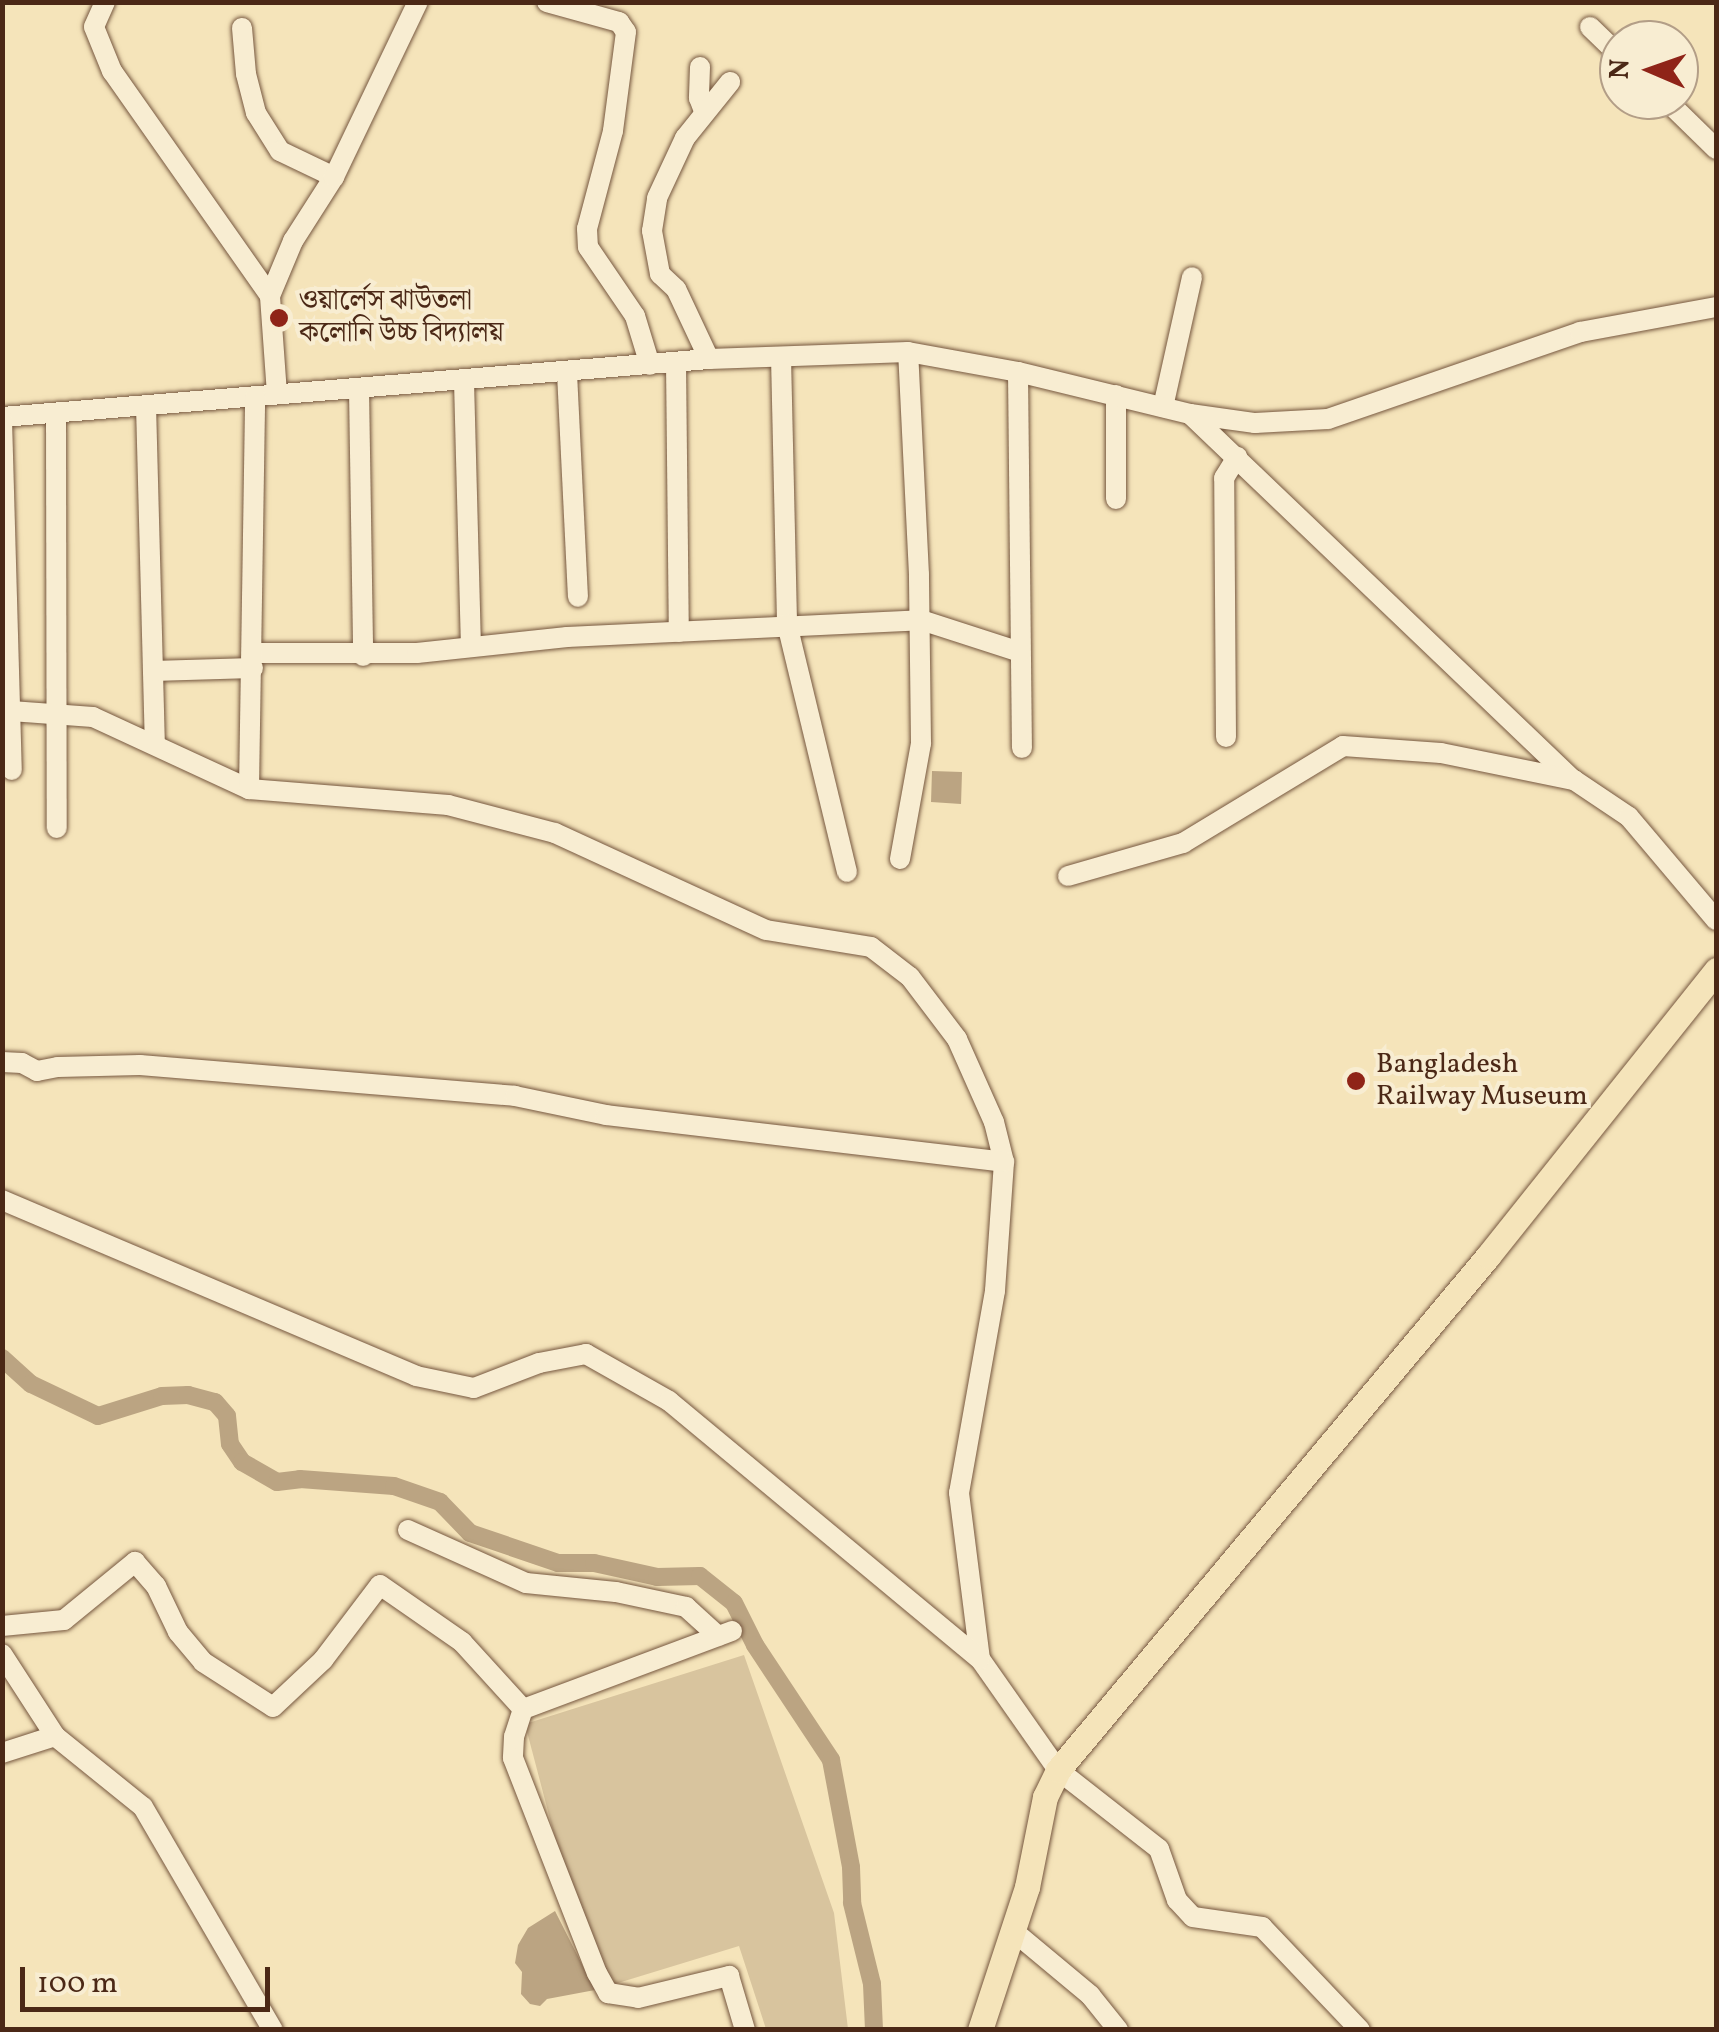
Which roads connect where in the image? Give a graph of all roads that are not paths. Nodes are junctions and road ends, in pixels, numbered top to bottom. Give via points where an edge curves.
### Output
1 (106, 2) edge
2 (418, 2) edge
3 (547, 2) edge
4 (1590, 27) dead end
5 (242, 28) dead end
6 (1599, 36) edge
7 (700, 67) dead end
8 (730, 82) dead end
9 (704, 111) junction
10 (1686, 120) edge
11 (1716, 149) edge
12 (334, 177) junction
13 (1192, 276) dead end
14 (270, 296) junction
15 (1716, 307) edge
16 (908, 352) junction
17 (781, 357) junction
18 (709, 359) junction
19 (676, 362) junction
20 (650, 365) junction
21 (1018, 372) junction
22 (568, 373) junction
23 (464, 381) junction
24 (359, 389) junction
25 (277, 394) junction
26 (1116, 395) junction
27 (254, 396) junction
28 (146, 404) junction
29 (1163, 407) junction
30 (56, 413) junction
31 (1190, 414) junction
32 (2, 418) edge
33 (1218, 418) junction
34 (1219, 440) junction
35 (1237, 457) junction
36 (1224, 478) junction
37 (1116, 499) dead end
38 (578, 597) dead end
39 (921, 620) junction
40 (787, 624) junction
41 (679, 632) junction
42 (471, 648) junction
43 (1020, 652) junction
44 (362, 656) junction
45 (253, 660) junction
46 (153, 671) junction
47 (55, 711) junction
48 (12, 712) junction
49 (1226, 737) dead end
50 (155, 743) junction
51 (1022, 748) dead end
52 (12, 770) dead end
53 (1574, 780) junction
54 (249, 789) junction
55 (57, 828) dead end
56 (900, 859) dead end
57 (847, 872) dead end
58 (1068, 876) dead end
59 (1716, 920) edge
60 (1716, 970) edge
61 (2, 1062) edge
62 (1004, 1162) junction
63 (2, 1200) edge
64 (408, 1530) dead end
65 (2, 1626) edge
66 (2, 1654) edge
67 (980, 1659) junction
68 (523, 1710) junction
69 (54, 1736) junction
70 (2, 1753) edge
71 (1058, 1770) junction
72 (1012, 1930) junction
73 (272, 2030) edge
74 (745, 2030) edge
75 (980, 2030) edge
76 (1118, 2030) edge
77 (1360, 2030) edge

1 - 14 street via 94,28 112,72
2 - 12 street
3 - 20 street via 619,22 626,32 588,247 635,316
4 - 6 street
5 - 12 street via 256,113 280,151
7 - 9 street
8 - 9 street
9 - 18 street via 657,198 652,231 660,274 676,289
10 - 11 street
12 - 14 street via 293,241
13 - 29 street
14 - 25 street
15 - 33 street via 1580,332 1328,419
16 - 17 street
16 - 21 street
16 - 39 street
17 - 18 street
17 - 40 street
18 - 19 street
19 - 20 street
19 - 41 street
20 - 22 street
21 - 26 street
21 - 43 street
22 - 23 street
22 - 38 street
23 - 24 street
23 - 42 street
24 - 25 street
24 - 44 street
25 - 27 street
26 - 29 street
26 - 37 street
27 - 28 street
27 - 45 street
28 - 30 street
28 - 46 street
29 - 31 street
30 - 32 street
30 - 47 street
31 - 33 street
31 - 34 street
32 - 48 street
33 - 34 street
34 - 35 street
34 - 36 street
35 - 36 street
35 - 53 street
36 - 49 street
39 - 40 street
39 - 43 street
39 - 56 street via 921,743
40 - 41 street
40 - 57 street
41 - 42 street
42 - 44 street
43 - 51 street
44 - 45 street
45 - 46 street
45 - 54 street
46 - 50 street
47 - 48 street
47 - 50 street via 93,717
47 - 55 street
48 - 52 street
50 - 54 street
53 - 58 street via 1441,754 1343,746 1182,843
53 - 59 street via 1629,817
54 - 62 street via 448,805 555,833 766,930 872,947 910,977 956,1040 994,1122
60 - 71 main road via 1488,1256
61 - 62 street via 22,1062 37,1072 140,1064 515,1096 606,1115
62 - 67 street via 995,1291 959,1493
63 - 67 street via 416,1376 474,1388 539,1363 586,1354 669,1401
64 - 68 street via 526,1584 686,1607 725,1634
65 - 68 street via 64,1620 136,1562 203,1662 273,1707 323,1660 380,1584 462,1642
66 - 69 street
67 - 71 street
68 - 74 street via 513,1758 608,1993 638,1998 729,1976
69 - 70 street
69 - 73 street via 143,1807
71 - 72 main road via 1045,1797
71 - 77 street via 1159,1849 1177,1900 1193,1917 1262,1927
72 - 75 main road
72 - 76 street via 1090,1995

